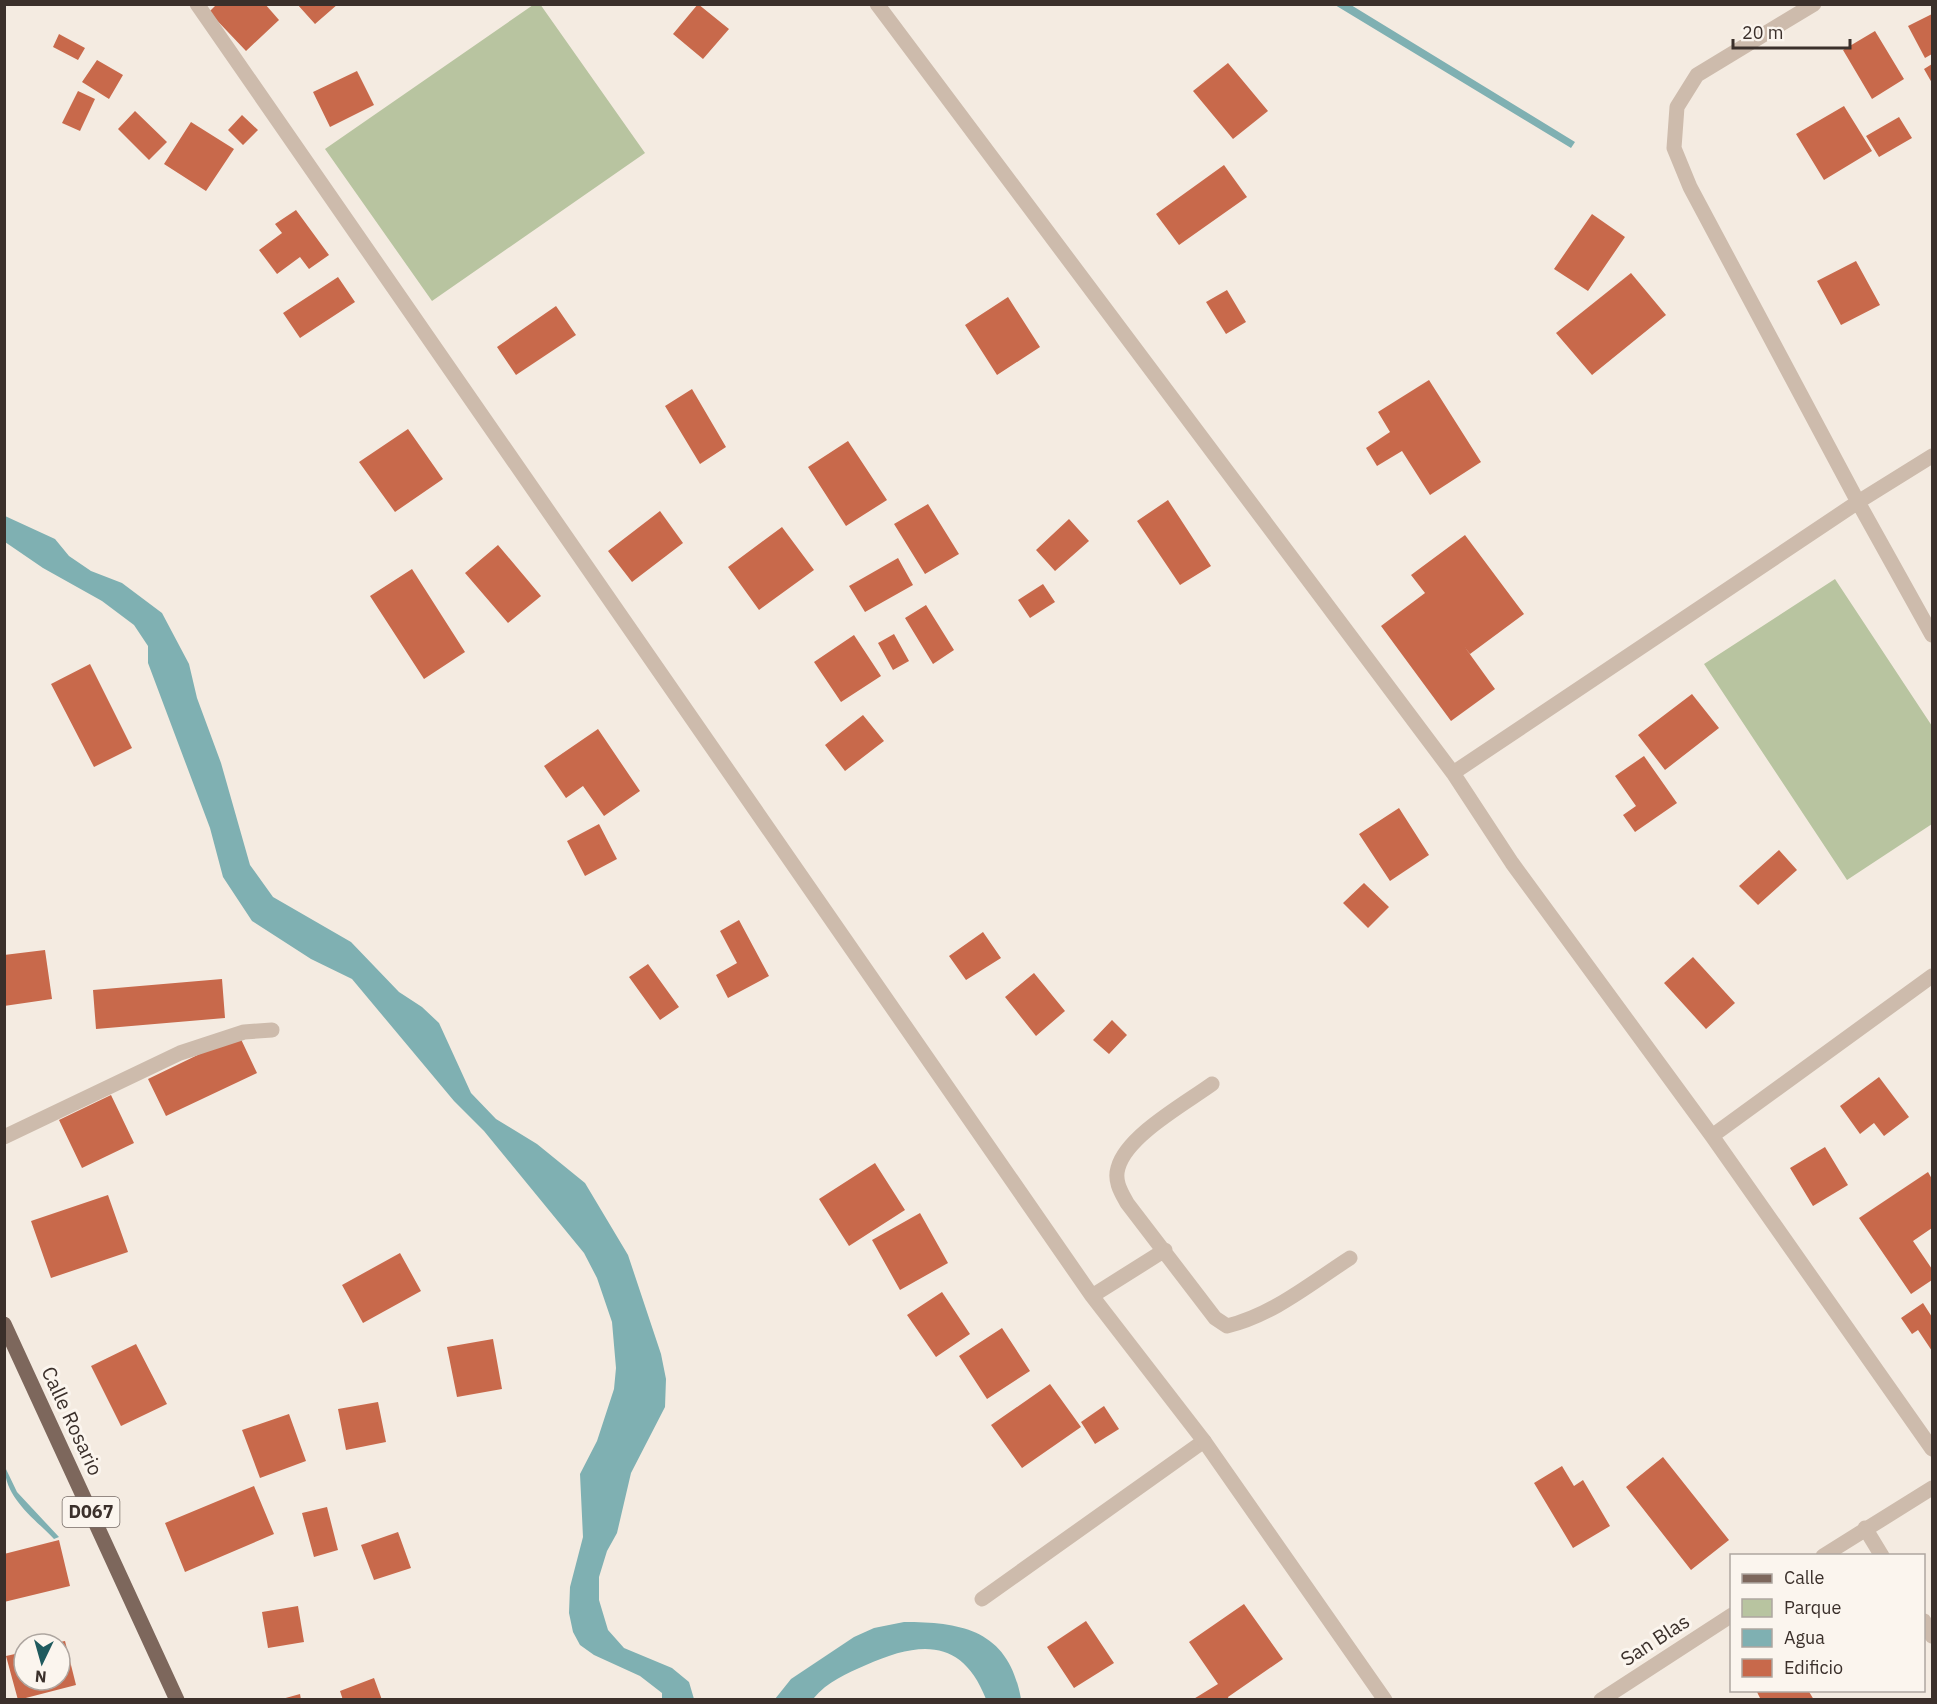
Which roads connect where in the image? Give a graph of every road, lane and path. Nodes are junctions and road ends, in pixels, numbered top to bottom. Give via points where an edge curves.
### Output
1 (197, 4) edge
2 (878, 4) edge
3 (1814, 4) edge
4 (1932, 456) edge
5 (1858, 502) junction
6 (1932, 635) edge
7 (1453, 772) junction
8 (1932, 976) edge
9 (272, 1030) dead end
10 (1212, 1084) dead end
11 (1712, 1136) junction
12 (4, 1137) edge
13 (1165, 1250) junction
14 (1350, 1258) dead end
15 (1092, 1296) junction
16 (4, 1324) edge
17 (1204, 1442) junction
18 (1932, 1449) edge
19 (1932, 1488) edge
20 (1865, 1528) junction
21 (1826, 1554) edge
22 (1881, 1554) edge
23 (982, 1599) dead end
24 (1730, 1616) edge
25 (177, 1700) edge
26 (1386, 1700) edge
27 (1601, 1700) edge

1 - 15 street
2 - 7 street
3 - 5 street via 1697,75 1677,107 1674,148 1690,187
4 - 5 street
5 - 6 street
5 - 7 street
7 - 11 street via 1512,863
8 - 11 street
9 - 12 street via 244,1032 180,1053
10 - 13 street via 1133,1142 1118,1167 1117,1185 1127,1203
11 - 18 street
13 - 14 street via 1215,1318 1227,1326 1264,1313
13 - 15 street
15 - 17 street
16 - 25 main road, Calle Rosario / D067
17 - 23 street
17 - 26 street
19 - 20 street
20 - 21 street
20 - 22 street
24 - 27 street, San Blas

